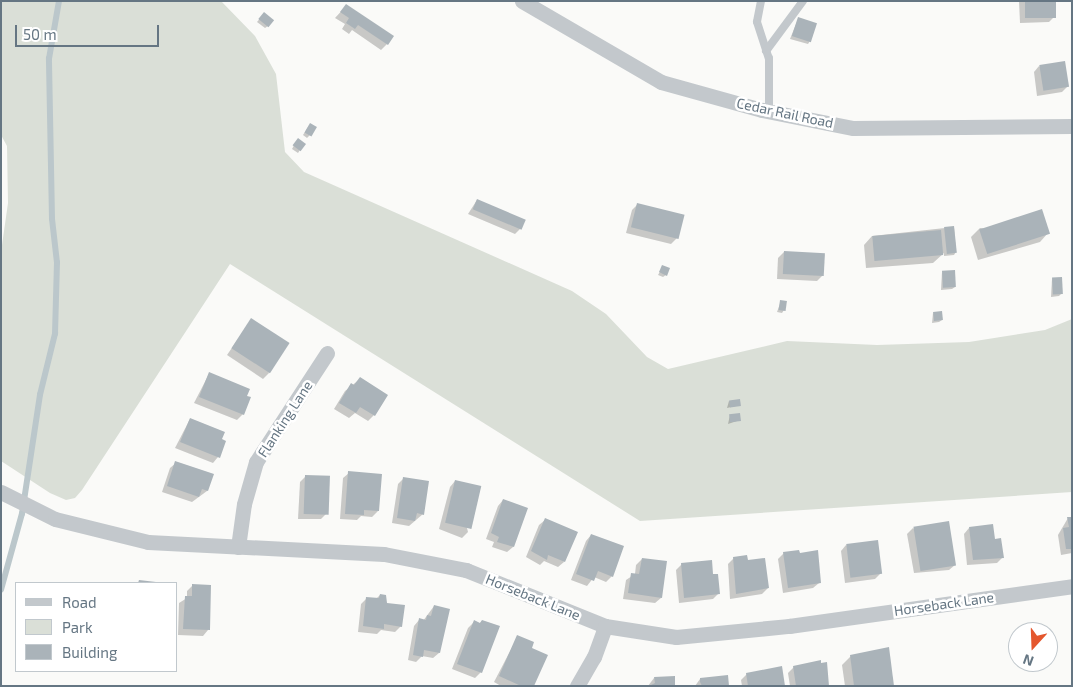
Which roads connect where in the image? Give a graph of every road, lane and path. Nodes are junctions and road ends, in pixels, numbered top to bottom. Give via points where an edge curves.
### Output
1 (522, 1) edge
2 (760, 1) edge
3 (803, 1) edge
4 (766, 51) junction
5 (769, 111) junction
6 (1072, 126) edge
7 (327, 353) dead end
8 (1, 492) edge
9 (238, 547) junction
10 (1072, 586) edge
11 (605, 626) junction
12 (578, 686) edge

1 - 5 street, Cedar Rail Road via 661,82
2 - 4 lane via 757,22
3 - 4 lane
4 - 5 lane
5 - 6 street, Cedar Rail Road via 853,128
7 - 9 street, Flanking Lane via 256,462 244,504
8 - 9 street, Horseback Lane via 55,519 101,533 148,542
9 - 11 street, Horseback Lane via 384,554 466,570
10 - 11 street, Horseback Lane via 789,626 676,637
11 - 12 street via 594,657

